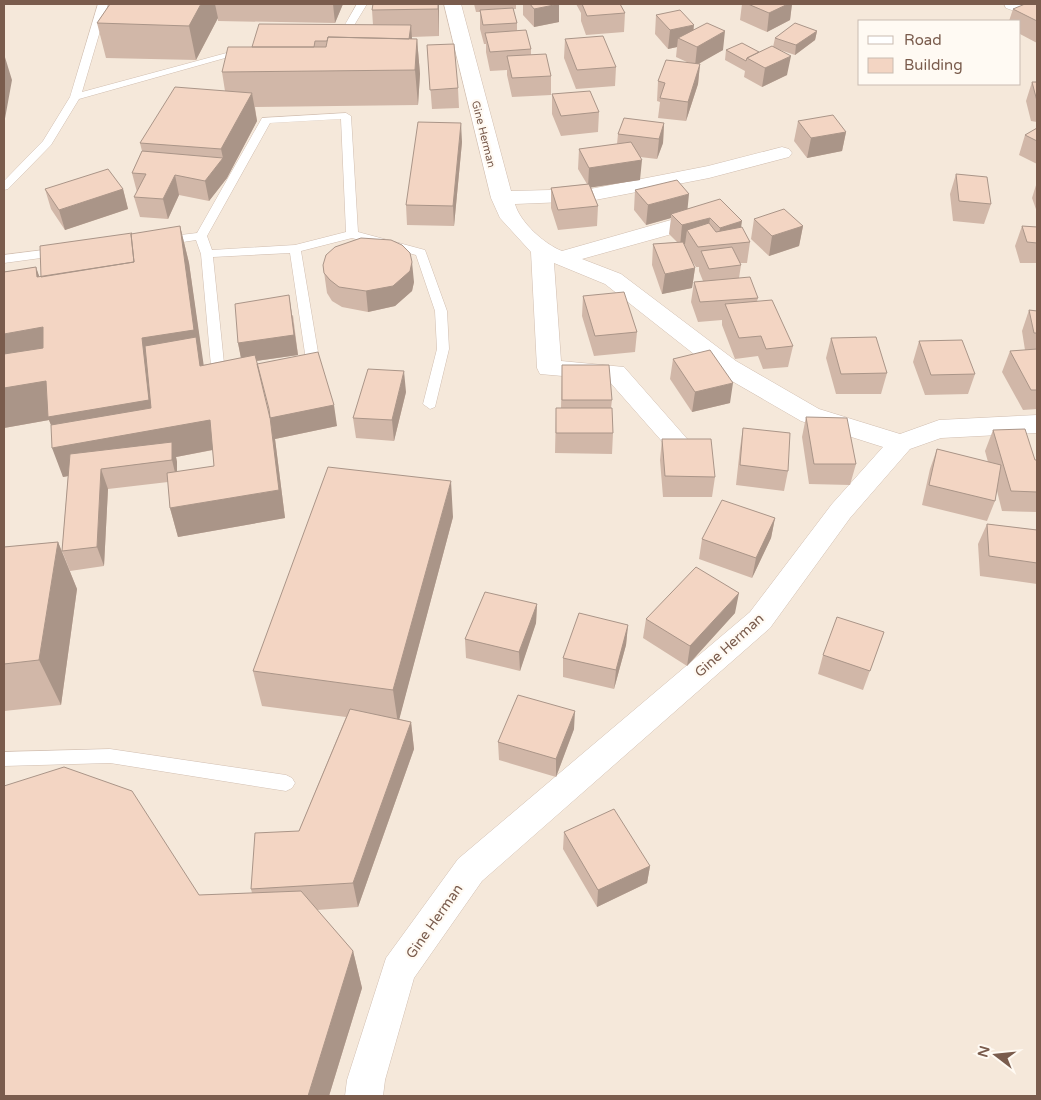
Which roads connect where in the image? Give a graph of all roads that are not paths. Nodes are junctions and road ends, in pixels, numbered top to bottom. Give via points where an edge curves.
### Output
1 (103, 4) edge
2 (362, 4) edge
3 (452, 4) edge
4 (1012, 4) edge
5 (1037, 14) edge
6 (319, 38) edge
7 (255, 49) edge
8 (75, 97) junction
9 (782, 153) dead end
10 (4, 187) edge
11 (501, 198) junction
12 (725, 211) edge
13 (352, 234) junction
14 (201, 236) junction
15 (154, 242) edge
16 (295, 249) junction
17 (70, 251) edge
18 (207, 254) junction
19 (551, 254) junction
20 (4, 259) edge
21 (294, 366) edge
22 (238, 375) edge
23 (430, 404) dead end
24 (1035, 428) edge
25 (676, 441) edge
26 (901, 443) junction
27 (4, 759) edge
28 (286, 783) dead end
29 (364, 1096) edge

1 - 8 lane
2 - 6 lane via 347,30
3 - 11 street, Gine Herman
4 - 5 street
7 - 8 lane
8 - 10 lane via 47,143
9 - 11 street via 709,172 590,195
11 - 19 street, Gine Herman via 507,214
12 - 19 street
13 - 14 lane via 346,116 266,120
13 - 16 lane
13 - 23 lane via 421,253 440,311 444,349
14 - 15 lane
14 - 18 lane
16 - 18 lane
16 - 21 lane via 313,364
17 - 20 lane
18 - 22 lane via 219,377
19 - 25 street via 549,368 615,373
19 - 26 street, Gine Herman via 613,280 727,367 810,415
24 - 26 street via 939,429
26 - 29 street, Gine Herman via 841,511 760,620 470,870 399,970
27 - 28 lane via 110,756

